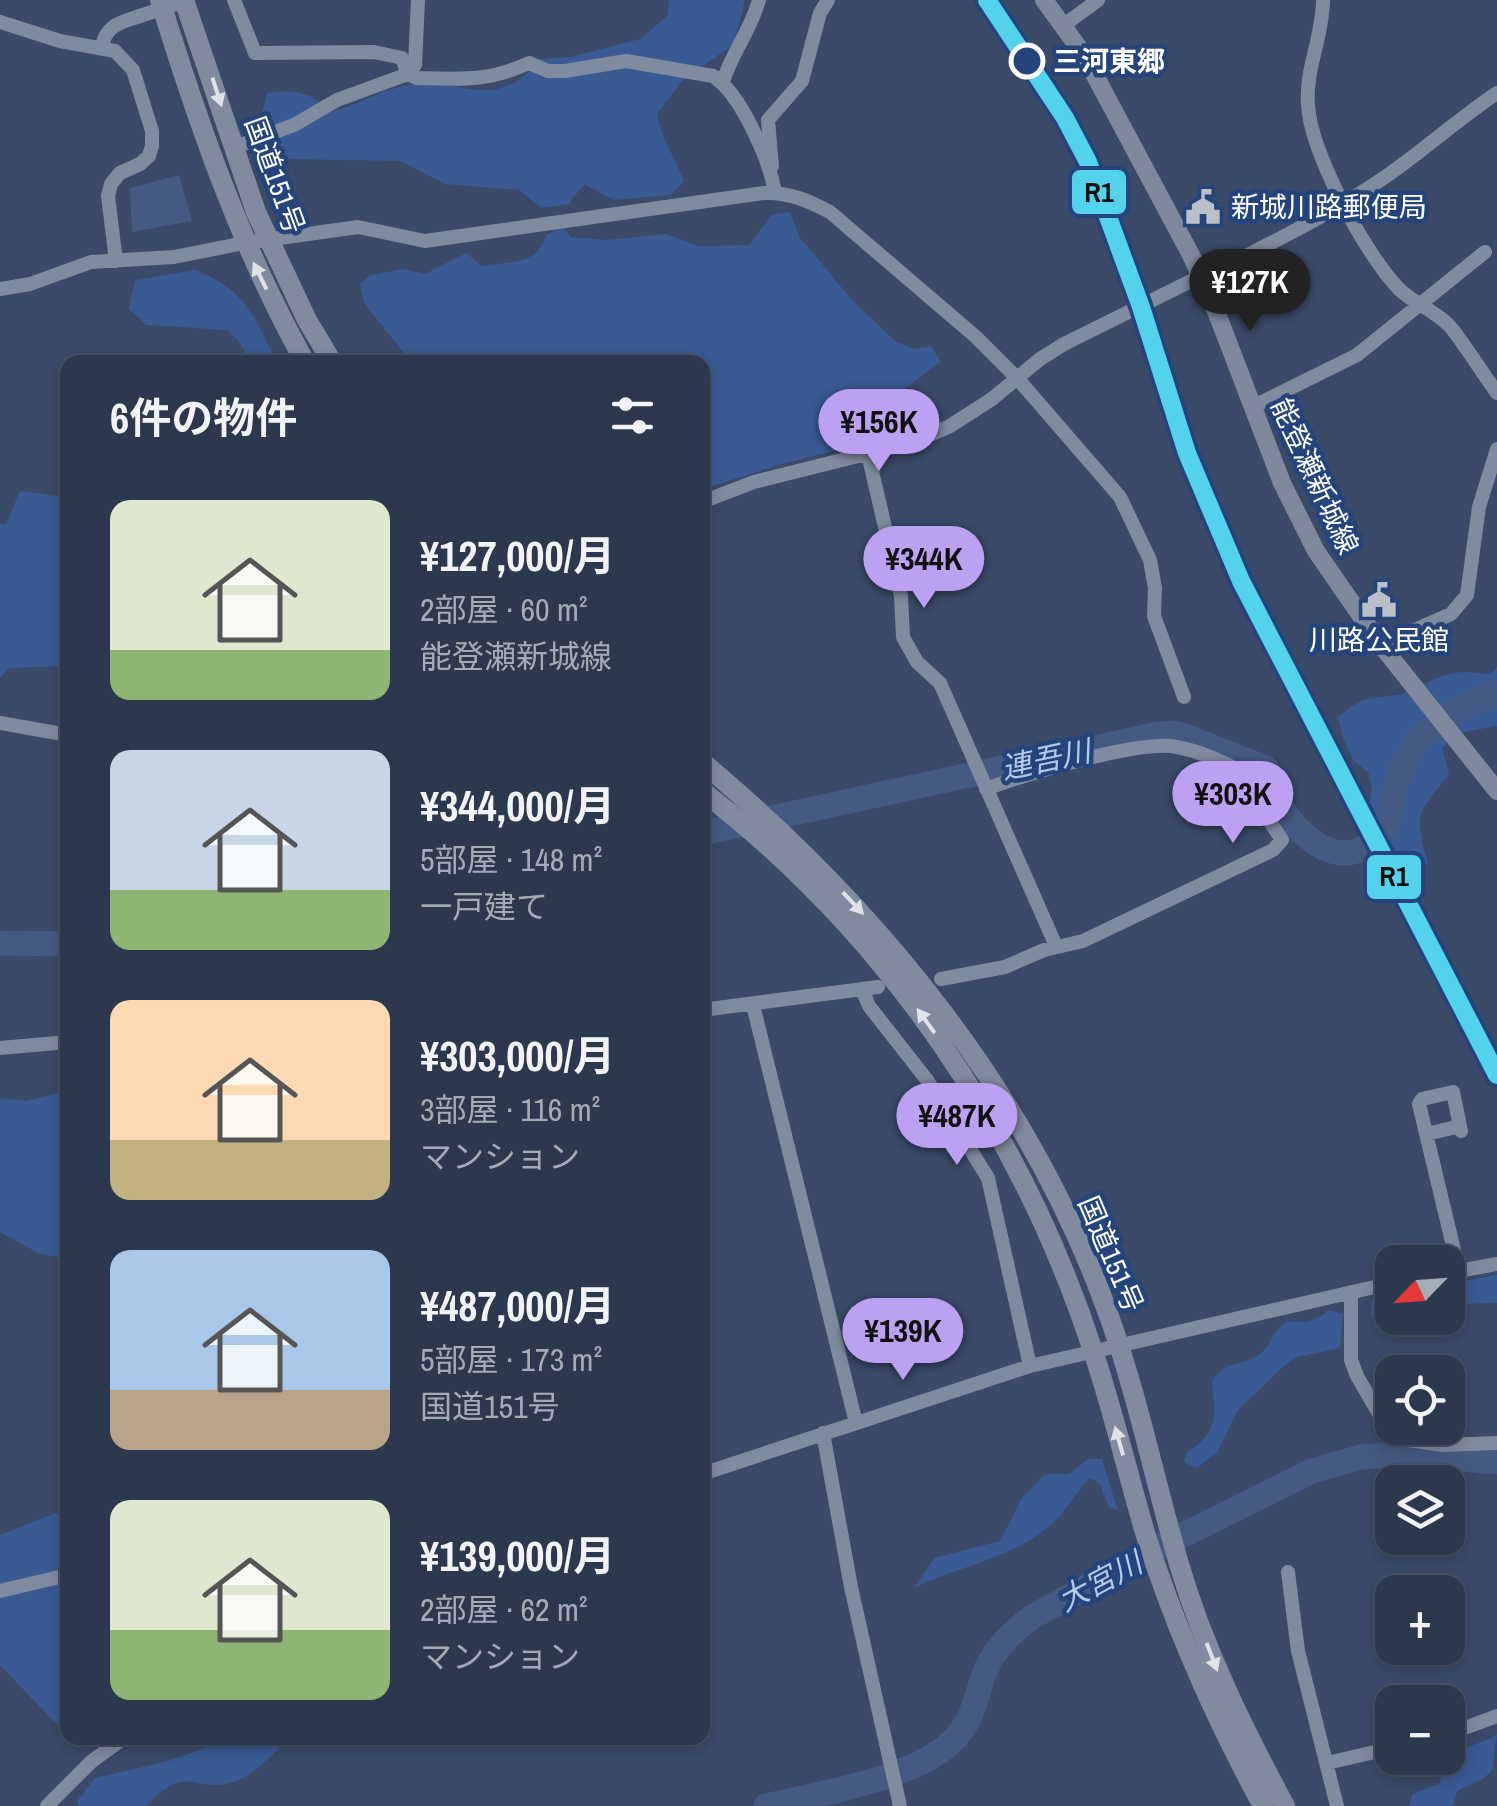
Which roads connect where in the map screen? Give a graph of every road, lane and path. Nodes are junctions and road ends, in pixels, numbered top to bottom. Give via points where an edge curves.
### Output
1 (160, 0) edge
2 (186, 0) edge
3 (234, 0) edge
4 (418, 0) edge
5 (759, 0) edge
6 (828, 0) edge
7 (1044, 0) edge
8 (1098, 0) edge
9 (1323, 0) edge
10 (0, 22) edge
11 (1064, 25) junction
12 (102, 46) junction
13 (408, 74) junction
14 (723, 82) junction
15 (1497, 93) edge
16 (235, 147) junction
17 (770, 174) junction
18 (775, 192) junction
19 (1344, 203) junction
20 (268, 240) junction
21 (244, 243) junction
22 (1484, 252) dead end
23 (116, 261) junction
24 (1200, 276) junction
25 (0, 288) edge
26 (1419, 306) junction
27 (301, 355) edge
28 (328, 355) edge
29 (1018, 379) junction
30 (1497, 393) edge
31 (1252, 407) junction
32 (1497, 449) edge
33 (868, 454) junction
34 (710, 499) edge
35 (1381, 645) junction
36 (1184, 697) dead end
37 (0, 723) edge
38 (60, 734) edge
39 (710, 769) edge
40 (985, 786) junction
41 (1497, 791) edge
42 (710, 797) edge
43 (1056, 946) junction
44 (941, 980) dead end
45 (754, 1004) junction
46 (710, 1009) edge
47 (60, 1043) edge
48 (0, 1048) edge
49 (1427, 1134) junction
50 (1448, 1245) edge
51 (1497, 1264) edge
52 (1465, 1270) edge
53 (1375, 1287) edge
54 (1351, 1292) junction
55 (1120, 1346) junction
56 (1094, 1353) junction
57 (1030, 1366) junction
58 (856, 1422) junction
59 (823, 1433) junction
60 (1497, 1444) edge
61 (710, 1471) edge
62 (1288, 1572) dead end
63 (60, 1575) edge
64 (0, 1591) edge
65 (1497, 1716) edge
66 (1465, 1728) edge
67 (114, 1745) edge
68 (1375, 1752) edge
69 (1326, 1763) junction
70 (47, 1806) edge
71 (900, 1806) edge
72 (1263, 1806) edge
73 (1285, 1806) edge
74 (1337, 1806) edge

1 - 21 highway, 国道151号
2 - 12 street, bridge via 117,24
2 -> 16 highway, 国道151号
3 - 13 street via 254,52 374,52 402,58
4 - 13 street via 415,64
5 - 14 street
6 - 17 street via 802,81 768,120
7 - 11 main road, 能登瀬新城線
8 - 11 street
9 - 19 street via 1308,108
10 - 12 street
11 - 24 main road, 能登瀬新城線
12 - 23 street via 133,70 152,131 149,156 111,184
13 - 14 street via 484,78 530,63 565,71 626,61 699,71
13 - 16 street
14 - 17 street
15 - 19 street
16 - 20 highway, 国道151号
17 - 18 street
18 - 20 street via 425,241 358,227
18 - 29 street via 830,212
19 - 24 street
19 - 26 street via 1379,265
20 - 21 street
20 - 28 highway, 国道151号
21 - 23 street via 174,258
27 -> 21 highway, 国道151号
22 - 26 street
23 - 25 street
24 - 29 street via 1064,344
24 - 31 main road, 能登瀬新城線
26 - 30 street via 1451,327
26 - 31 street via 1358,355
29 - 33 street via 950,426
29 - 36 street via 1120,497 1150,560 1154,616
31 - 35 main road, 能登瀬新城線 via 1300,522
32 - 35 street via 1460,606
33 - 34 street
33 - 40 street via 901,596 903,637 940,683
35 - 41 main road, 能登瀬新城線
37 - 38 street
39 -> 55 highway, 国道151号 via 785,833 903,959 994,1086 1050,1180
40 - 43 street
40 - 43 street via 1114,754 1178,747 1249,776 1252,796 1282,840 1274,850 1120,926
56 -> 42 highway, 国道151号 via 1022,1180 962,1071 857,934 764,840
43 - 44 street via 1005,967
45 - 46 street
45 - 57 street via 870,988 868,1006 927,1080 988,1178
45 - 58 street
47 - 48 street
49 - 49 street via 1422,1098 1453,1092 1461,1128
49 - 50 street
51 - 52 street
53 - 54 street
54 - 55 street
54 - 60 street via 1351,1360 1389,1431 1401,1440 1442,1445
55 - 56 street
55 -> 73 highway, 国道151号 via 1180,1565 1222,1683
56 - 57 street
72 -> 56 highway, 国道151号 via 1204,1690 1159,1574
57 - 58 street
58 - 59 street
59 - 61 street
59 - 71 street
62 - 69 street via 1298,1651
63 - 64 street
65 - 66 street
67 - 70 street
68 - 69 street
69 - 74 street

